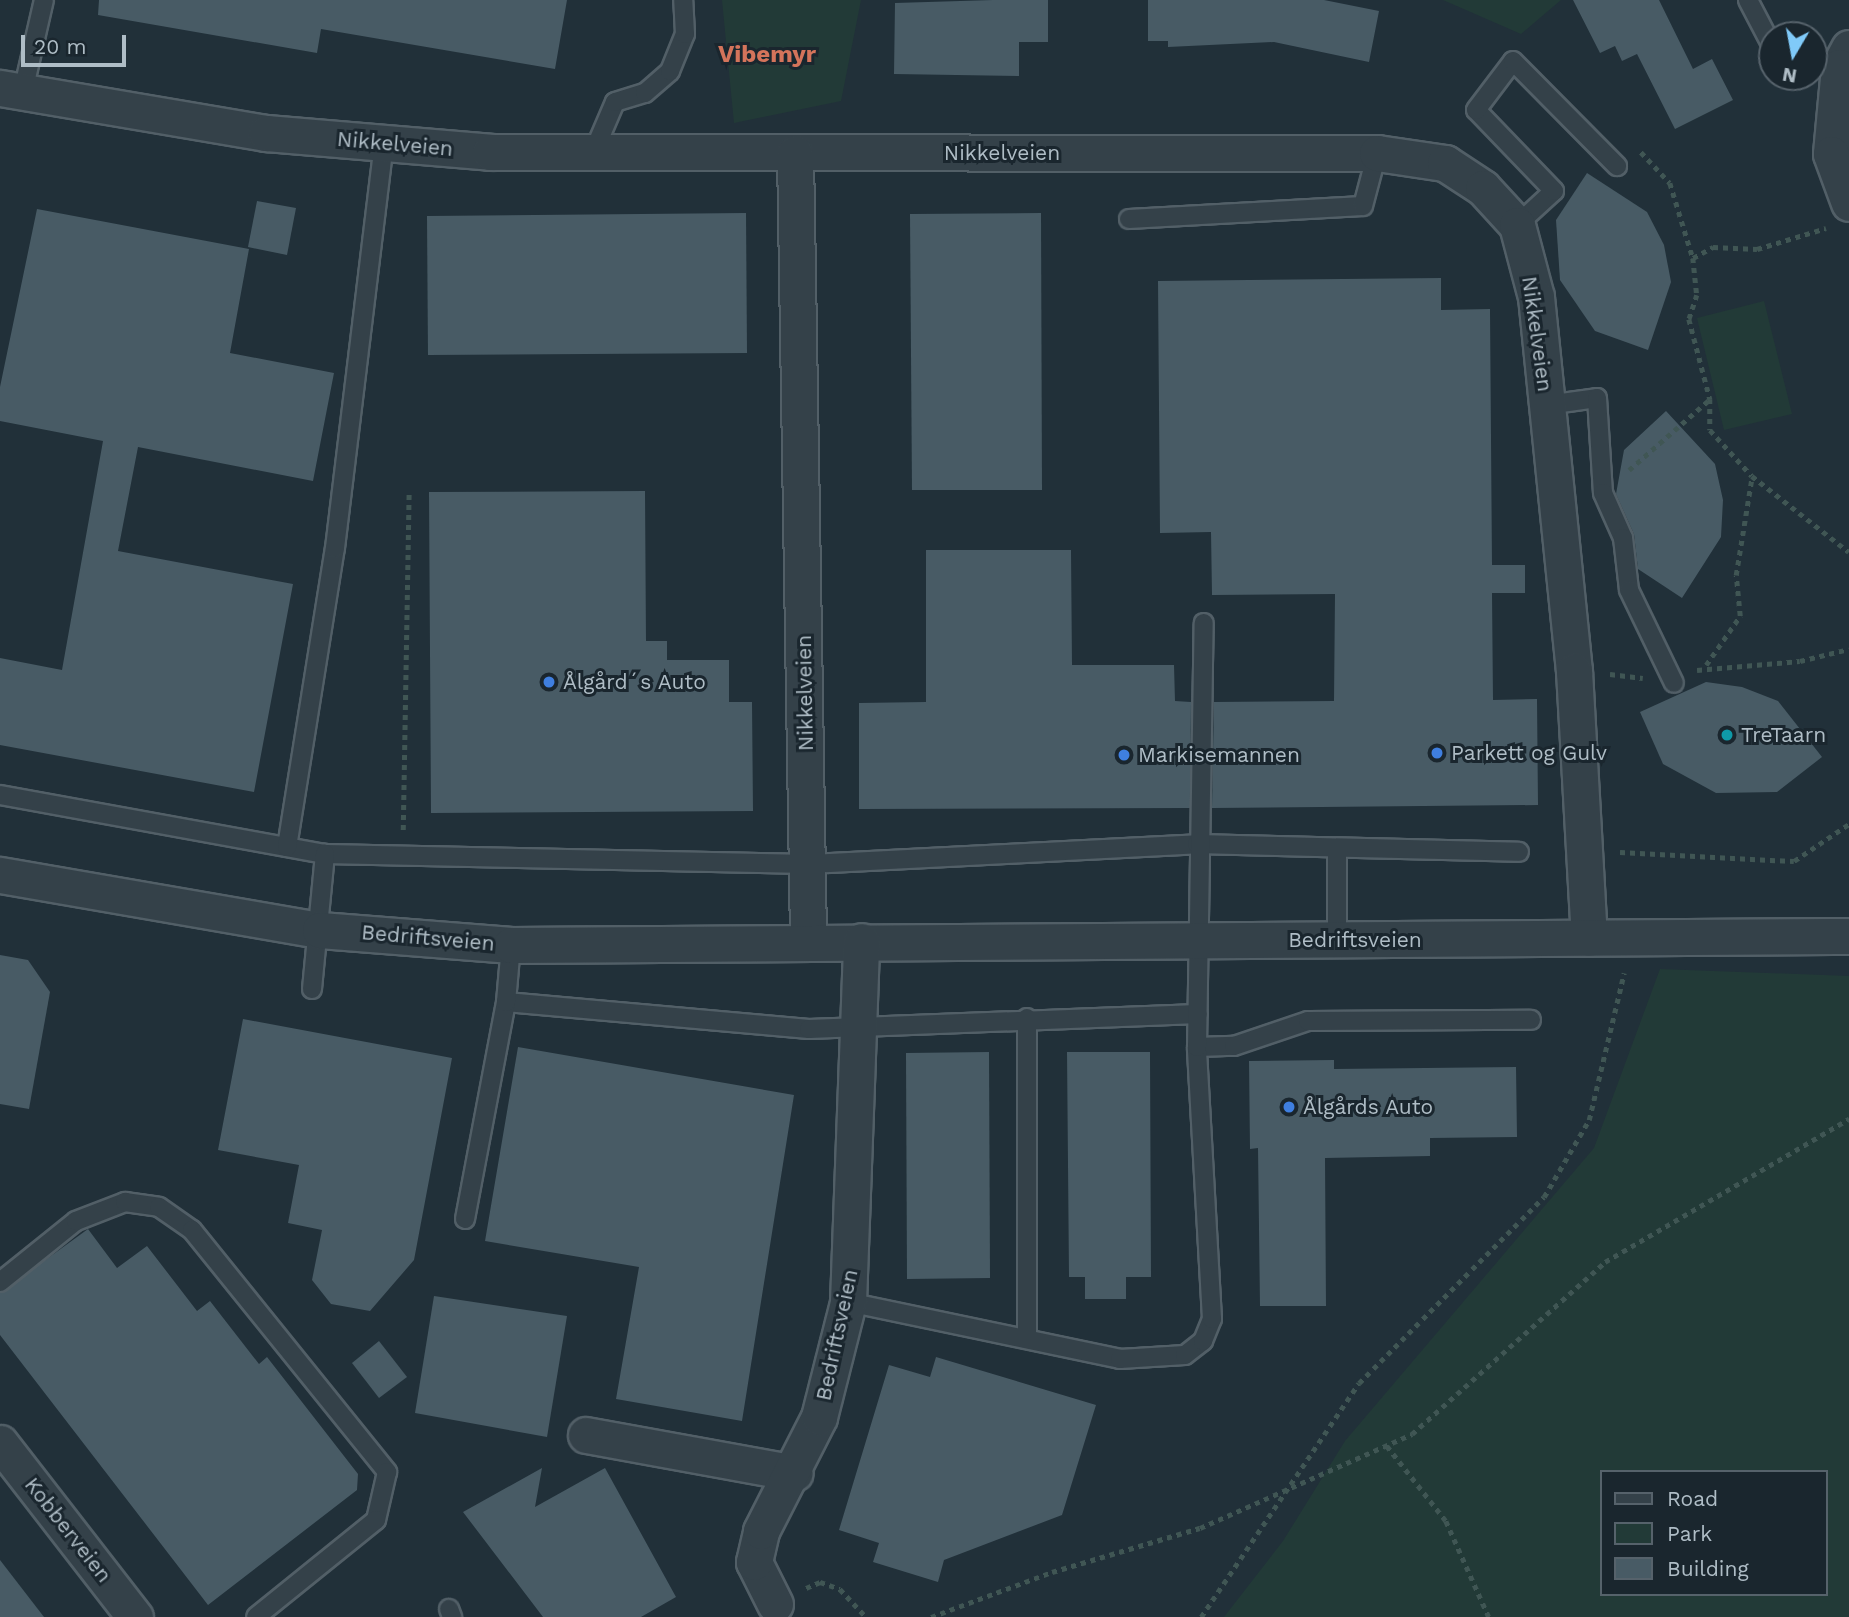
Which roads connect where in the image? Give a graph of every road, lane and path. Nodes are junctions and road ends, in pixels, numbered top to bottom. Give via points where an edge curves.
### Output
1 (44, 0) edge
2 (683, 0) edge
3 (1748, 0) edge
4 (1759, 21) edge
5 (1849, 48) edge
6 (12, 88) edge
7 (384, 144) junction
8 (594, 151) junction
9 (795, 153) junction
10 (1377, 153) junction
11 (1645, 156) dead end
12 (1617, 166) dead end
13 (1846, 214) edge
14 (1129, 219) dead end
15 (1517, 225) junction
16 (1693, 258) junction
17 (1710, 400) junction
18 (1547, 405) junction
19 (1644, 457) dead end
20 (1752, 476) junction
21 (409, 493) dead end
22 (1849, 552) edge
23 (1204, 623) dead end
24 (1849, 649) edge
25 (1706, 665) junction
26 (1674, 683) joint
27 (0, 795) edge
28 (1849, 824) edge
29 (1197, 844) junction
30 (287, 847) junction
31 (1336, 850) junction
32 (1519, 852) dead end
33 (1612, 852) dead end
34 (325, 854) junction
35 (402, 856) junction
36 (808, 864) junction
37 (0, 875) edge
38 (320, 930) junction
39 (1849, 936) edge
40 (1589, 938) junction
41 (1629, 938) junction
42 (808, 939) junction
43 (1337, 940) junction
44 (862, 941) junction
45 (1199, 941) junction
46 (510, 945) junction
47 (312, 989) dead end
48 (506, 1002) junction
49 (1198, 1014) junction
50 (1027, 1018) junction
51 (1531, 1020) dead end
52 (862, 1023) junction
53 (1197, 1047) junction
54 (1849, 1119) edge
55 (465, 1219) dead end
56 (0, 1282) edge
57 (848, 1302) junction
58 (1027, 1338) junction
59 (586, 1435) dead end
60 (0, 1443) edge
61 (1387, 1447) junction
62 (795, 1473) junction
63 (1287, 1495) junction
64 (772, 1610) edge
65 (135, 1617) edge
66 (256, 1617) edge
67 (866, 1617) edge
68 (931, 1617) edge
69 (1201, 1617) edge
70 (1489, 1617) edge

1 - 6 lane
2 - 8 lane via 685,34 670,71 645,93 615,102
3 - 4 lane
5 - 13 street via 1839,67 1831,154
6 - 7 street, Nikkelveien via 266,133
7 - 8 street, Nikkelveien
7 - 30 lane via 335,548
8 - 9 street, Nikkelveien
9 - 10 street, Nikkelveien
9 - 36 street, Nikkelveien
10 - 14 lane via 1363,206
10 - 15 street, Nikkelveien via 1445,163 1483,188
11 - 16 path via 1671,183
12 - 15 lane via 1513,61 1476,110 1554,191
13 - 16 path via 1757,249 1713,247
15 - 18 street, Nikkelveien via 1536,297
16 - 17 path via 1697,295 1689,318
17 - 19 path
17 - 20 path via 1710,430
18 - 26 lane via 1597,398 1603,493 1623,538 1629,590
18 - 40 street, Nikkelveien via 1574,671
20 - 22 path
20 - 25 path via 1736,575 1740,616
21 - 35 path
23 - 29 lane
24 - 25 path via 1800,661
25 - 26 path
27 - 30 lane
28 - 33 path via 1794,861
29 - 31 lane
29 - 36 lane
29 - 45 lane
30 - 34 lane
31 - 32 lane
31 - 43 lane
34 - 35 lane
34 - 38 lane
35 - 36 lane
36 - 42 street, Nikkelveien
37 - 38 street, Bedriftsveien
38 - 46 street, Bedriftsveien
38 - 47 lane
39 - 41 street, Bedriftsveien
40 - 41 street, Bedriftsveien
40 - 43 street, Bedriftsveien
41 - 63 path via 1589,1120 1544,1197 1359,1383
42 - 44 street, Bedriftsveien
42 - 46 street, Bedriftsveien
43 - 45 street, Bedriftsveien
44 - 45 street, Bedriftsveien
44 - 52 street, Bedriftsveien
45 - 49 lane
46 - 48 lane
48 - 52 lane via 809,1029
48 - 55 lane
49 - 50 lane
49 - 53 lane
50 - 52 lane
50 - 58 lane
51 - 53 lane via 1308,1021 1234,1046
52 - 57 street, Bedriftsveien
53 - 58 lane via 1212,1319 1203,1341 1185,1355 1120,1359
54 - 61 path via 1605,1262 1412,1434
56 - 66 lane via 76,1221 125,1202 159,1207 192,1230 387,1472 376,1520
57 - 58 lane
57 - 62 street, Bedriftsveien via 819,1417
59 - 62 street
60 - 65 street, Kobberveien
61 - 63 path
61 - 70 path via 1446,1521
62 - 64 street, Bedriftsveien via 761,1531 754,1562
63 - 68 path
63 - 69 path
64 - 67 path via 820,1582 859,1603

